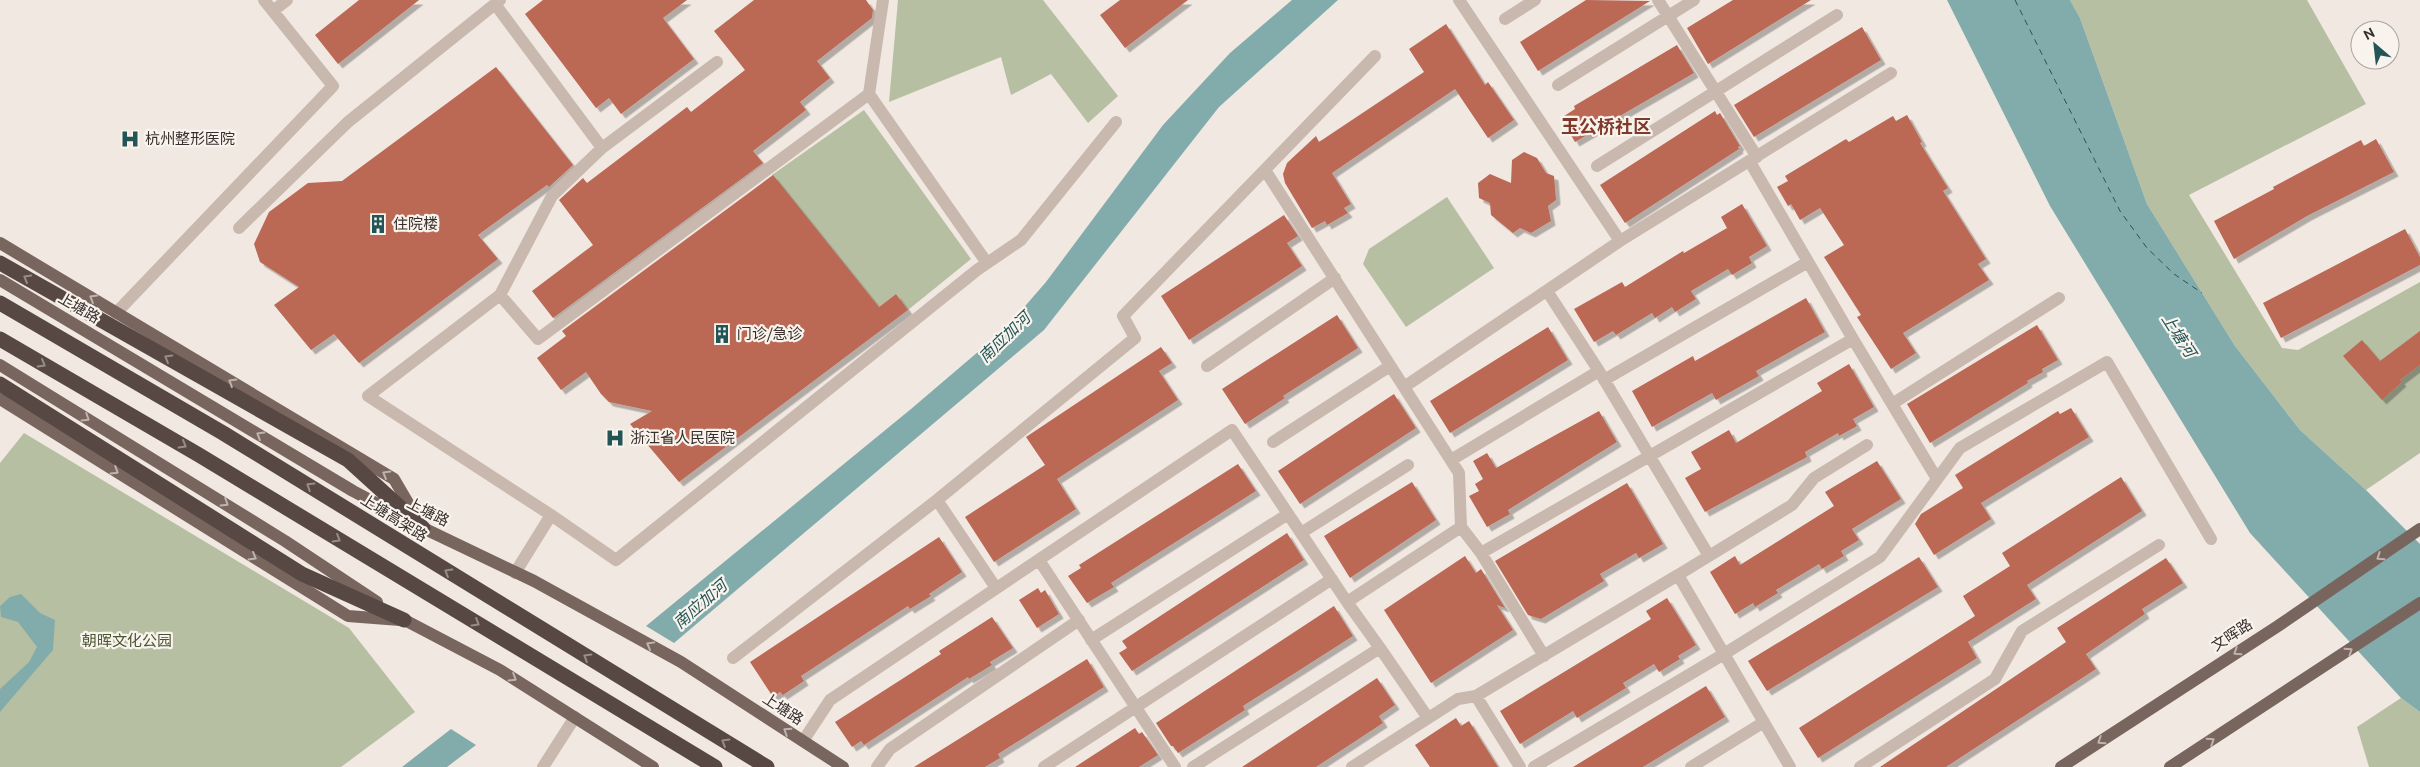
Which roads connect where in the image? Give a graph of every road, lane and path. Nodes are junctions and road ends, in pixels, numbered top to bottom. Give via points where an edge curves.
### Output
1 (264, 0) edge
2 (287, 0) edge
3 (883, 0) edge
4 (1459, 0) edge
5 (1535, 0) edge
6 (1658, 0) edge
7 (1694, 0) edge
8 (498, 2) edge
9 (273, 11) junction
10 (1837, 15) dead end
11 (1668, 16) junction
12 (1505, 19) dead end
13 (1376, 56) dead end
14 (717, 62) dead end
15 (1891, 73) dead end
16 (1558, 85) dead end
17 (1716, 91) junction
18 (869, 94) junction
19 (1116, 122) dead end
20 (602, 148) junction
21 (1754, 159) junction
22 (1597, 166) dead end
23 (1265, 170) junction
24 (239, 228) dead end
25 (1620, 241) junction
26 (0, 243) edge
27 (1808, 262) junction
28 (0, 263) edge
29 (987, 263) junction
30 (1335, 278) junction
31 (0, 280) edge
32 (1547, 290) junction
33 (500, 295) junction
34 (2059, 298) dead end
35 (0, 303) edge
36 (116, 313) junction
37 (0, 339) edge
38 (1853, 339) junction
39 (0, 365) edge
40 (1208, 366) dead end
41 (1390, 366) junction
42 (1601, 376) junction
43 (0, 384) edge
44 (1404, 387) junction
45 (0, 399) edge
46 (1892, 404) junction
47 (1273, 442) dead end
48 (1867, 446) dead end
49 (1648, 456) junction
50 (1451, 460) junction
51 (1408, 466) dead end
52 (1937, 479) junction
53 (937, 500) junction
54 (1288, 514) junction
55 (551, 515) junction
56 (1461, 527) junction
57 (423, 528) junction
58 (2420, 529) edge
59 (1301, 533) junction
60 (2211, 539) dead end
61 (2159, 545) dead end
62 (1481, 554) junction
63 (1709, 556) junction
64 (1039, 560) junction
65 (515, 573) junction
66 (1678, 575) junction
67 (1332, 579) junction
68 (996, 588) junction
69 (1347, 602) junction
70 (2420, 603) edge
71 (404, 620) junction
72 (1079, 620) junction
73 (1091, 640) junction
74 (1380, 648) junction
75 (1724, 654) junction
76 (1544, 656) junction
77 (733, 658) dead end
78 (1476, 696) junction
79 (1136, 707) junction
80 (575, 717) junction
81 (1428, 718) junction
82 (1764, 722) junction
83 (803, 741) junction
84 (543, 767) edge
85 (653, 767) edge
86 (715, 767) edge
87 (767, 767) edge
88 (843, 767) edge
89 (877, 767) edge
90 (1044, 767) edge
91 (1175, 767) edge
92 (1193, 767) edge
93 (1352, 767) edge
94 (1520, 767) edge
95 (1534, 767) edge
96 (1691, 767) edge
97 (1790, 767) edge
98 (1860, 767) edge
99 (2061, 767) edge
100 (2170, 767) edge

1 - 9 street
2 - 9 street
3 - 18 street
4 - 25 street
5 - 12 street
6 - 11 street
7 - 11 street
8 - 20 street
8 - 24 street via 348,122
9 - 36 street via 333,86
10 - 17 street
11 - 16 street
11 - 17 street
13 - 23 street
14 - 20 street
15 - 21 street
17 - 21 street
17 - 22 street
18 - 29 street
18 - 33 street via 538,339
19 - 29 street via 1021,240
20 - 33 street via 552,196
21 - 25 street
21 - 27 street
23 - 30 street
23 - 53 street via 1123,316 1136,338
25 - 32 street
36 -> 26 main road
27 - 38 street
27 - 42 street
57 -> 28 highway via 348,460
29 - 55 street via 616,560
30 - 40 street
30 - 41 street
57 -> 31 main road, 上塘路 via 353,491
32 - 42 street
32 - 44 street
33 - 55 street via 368,396
34 - 46 street
87 -> 35 highway, 上塘高架路 via 223,433
57 -> 36 main road via 394,479
37 -> 86 highway via 199,455
38 - 46 street
38 - 49 street
39 -> 71 main road via 285,541
41 - 44 street
41 - 47 street
42 - 49 street
42 - 50 street
43 - 71 highway via 302,574
44 - 50 street
45 -> 71 main road via 348,616
46 - 52 street
48 - 63 street via 1814,478 1792,505
49 - 62 street
49 - 63 street
50 - 56 street via 1459,474
51 - 59 street
52 - 60 street via 1960,448 2107,362
52 - 75 street via 1880,556
53 - 68 street
53 - 77 street
54 - 59 street
54 - 64 street via 1232,430
54 - 73 street
55 - 65 street
56 - 62 street
56 - 69 street
57 - 65 main road, 上塘路
58 -> 99 main road, 文晖路
59 - 67 street
61 - 98 street via 2022,631 1995,680
62 - 76 street
63 - 66 street
64 - 68 street
64 - 72 street
83 -> 65 main road, 上塘路 via 681,662
66 - 75 street
66 - 76 street
67 - 69 street
67 - 79 street
68 - 83 street via 830,700
69 - 74 street
100 -> 70 main road
71 -> 80 main road via 500,670
72 - 73 street
72 - 89 street via 890,749
73 - 79 street
74 - 81 street
74 - 92 street
75 - 82 street
75 - 95 street
76 - 78 street
78 - 81 street via 1458,699
78 - 94 street
79 - 90 street
79 - 91 street
80 - 84 street
80 - 85 main road
81 - 93 street
82 - 96 street
82 - 97 street
83 - 88 main road, 上塘路

